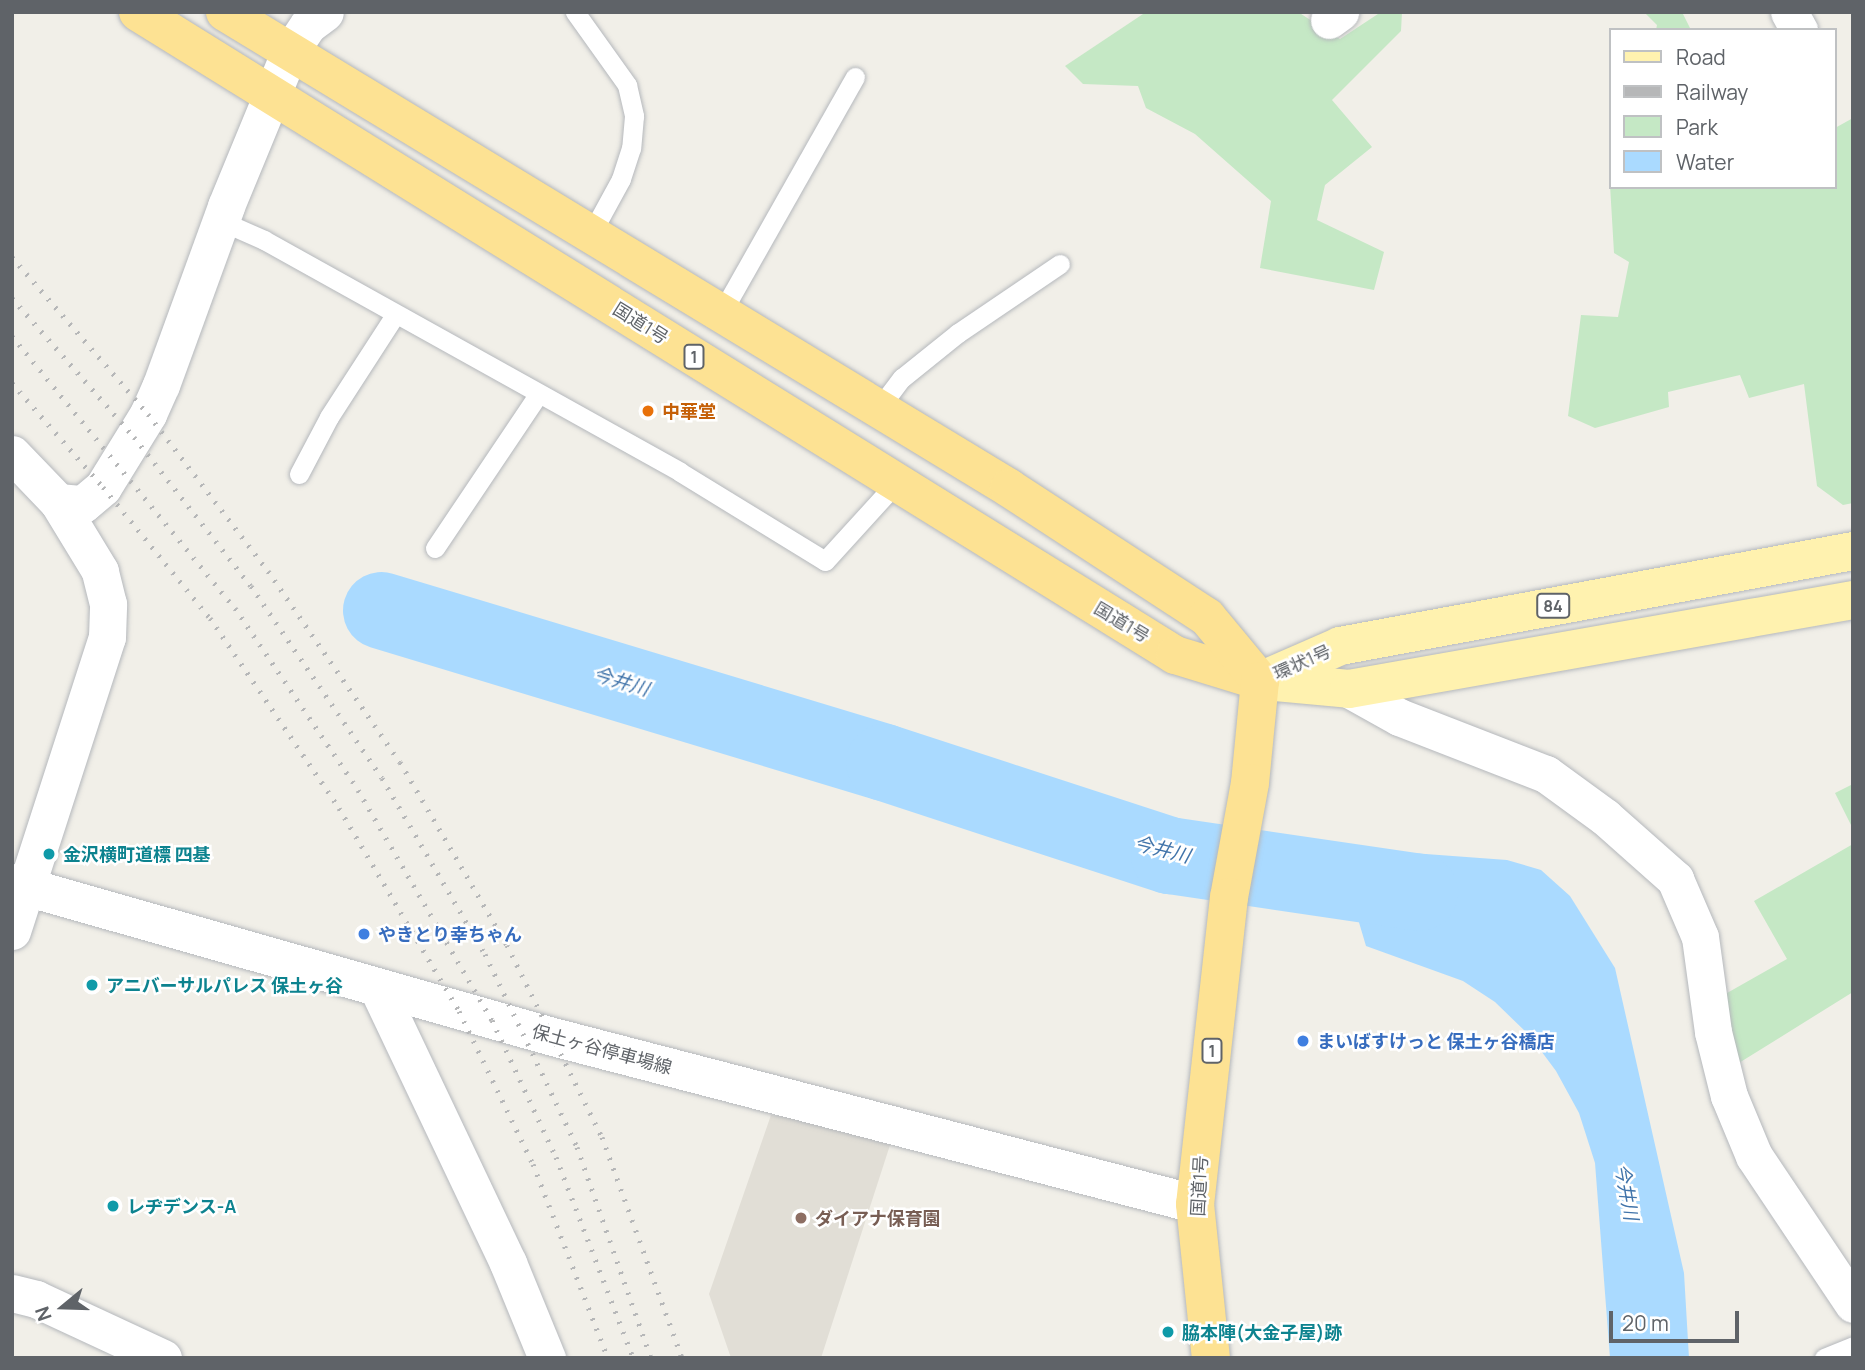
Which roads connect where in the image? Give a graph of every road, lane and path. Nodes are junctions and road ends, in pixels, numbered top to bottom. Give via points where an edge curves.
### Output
1 (138, 12) edge
2 (225, 12) edge
3 (325, 12) edge
4 (575, 12) edge
5 (1789, 12) edge
6 (1798, 28) edge
7 (289, 53) junction
8 (855, 77) dead end
9 (273, 93) junction
10 (221, 221) junction
11 (591, 234) junction
12 (1060, 264) dead end
13 (722, 312) junction
14 (395, 315) junction
15 (538, 395) junction
16 (879, 408) junction
17 (12, 454) edge
18 (299, 474) dead end
19 (895, 483) junction
20 (58, 502) junction
21 (435, 548) dead end
22 (1853, 551) edge
23 (1853, 600) edge
24 (1260, 681) junction
25 (1349, 689) junction
26 (19, 885) edge
27 (12, 931) edge
28 (377, 987) junction
29 (1195, 1204) junction
30 (12, 1293) edge
31 (1853, 1304) edge
32 (1853, 1346) edge
33 (163, 1358) edge
34 (547, 1358) edge
35 (1211, 1358) edge
36 (1824, 1358) edge

1 - 9 highway, 国道1号 / 1
2 - 7 highway
3 - 7 street via 308,25
4 - 11 lane via 627,85 634,116 631,148 621,179
5 - 6 street
7 - 9 street
7 - 11 highway
8 - 13 lane
9 - 10 street
9 - 19 highway, 国道1号 / 1
10 - 14 lane via 264,240
10 - 20 street via 148,414 103,487 83,504
11 - 13 highway
12 - 16 lane via 958,333 902,378
13 - 16 highway
14 - 15 lane
14 - 18 lane via 329,417
15 - 19 lane via 680,472 825,561
15 - 21 lane
16 - 24 highway via 1208,617
17 - 20 street
19 - 24 highway, 国道1号 / 1 via 1175,655
20 - 26 street via 100,571 108,604 107,637
22 - 24 main road, 環状1号 / 84 via 1340,646
23 - 25 main road, 環状1号
24 - 25 main road, 環状1号
24 - 29 highway, 国道1号 / 1 via 1250,783 1229,897
25 - 31 street via 1399,717 1546,774 1605,817 1675,879 1700,937 1729,1096 1754,1156
26 - 27 street
26 - 28 main road, 保土ヶ谷停車場線
28 - 29 main road, 保土ヶ谷停車場線
28 - 34 street via 508,1263
29 - 35 highway, 国道1号 / 1
30 - 33 street via 36,1299
32 - 36 lane

